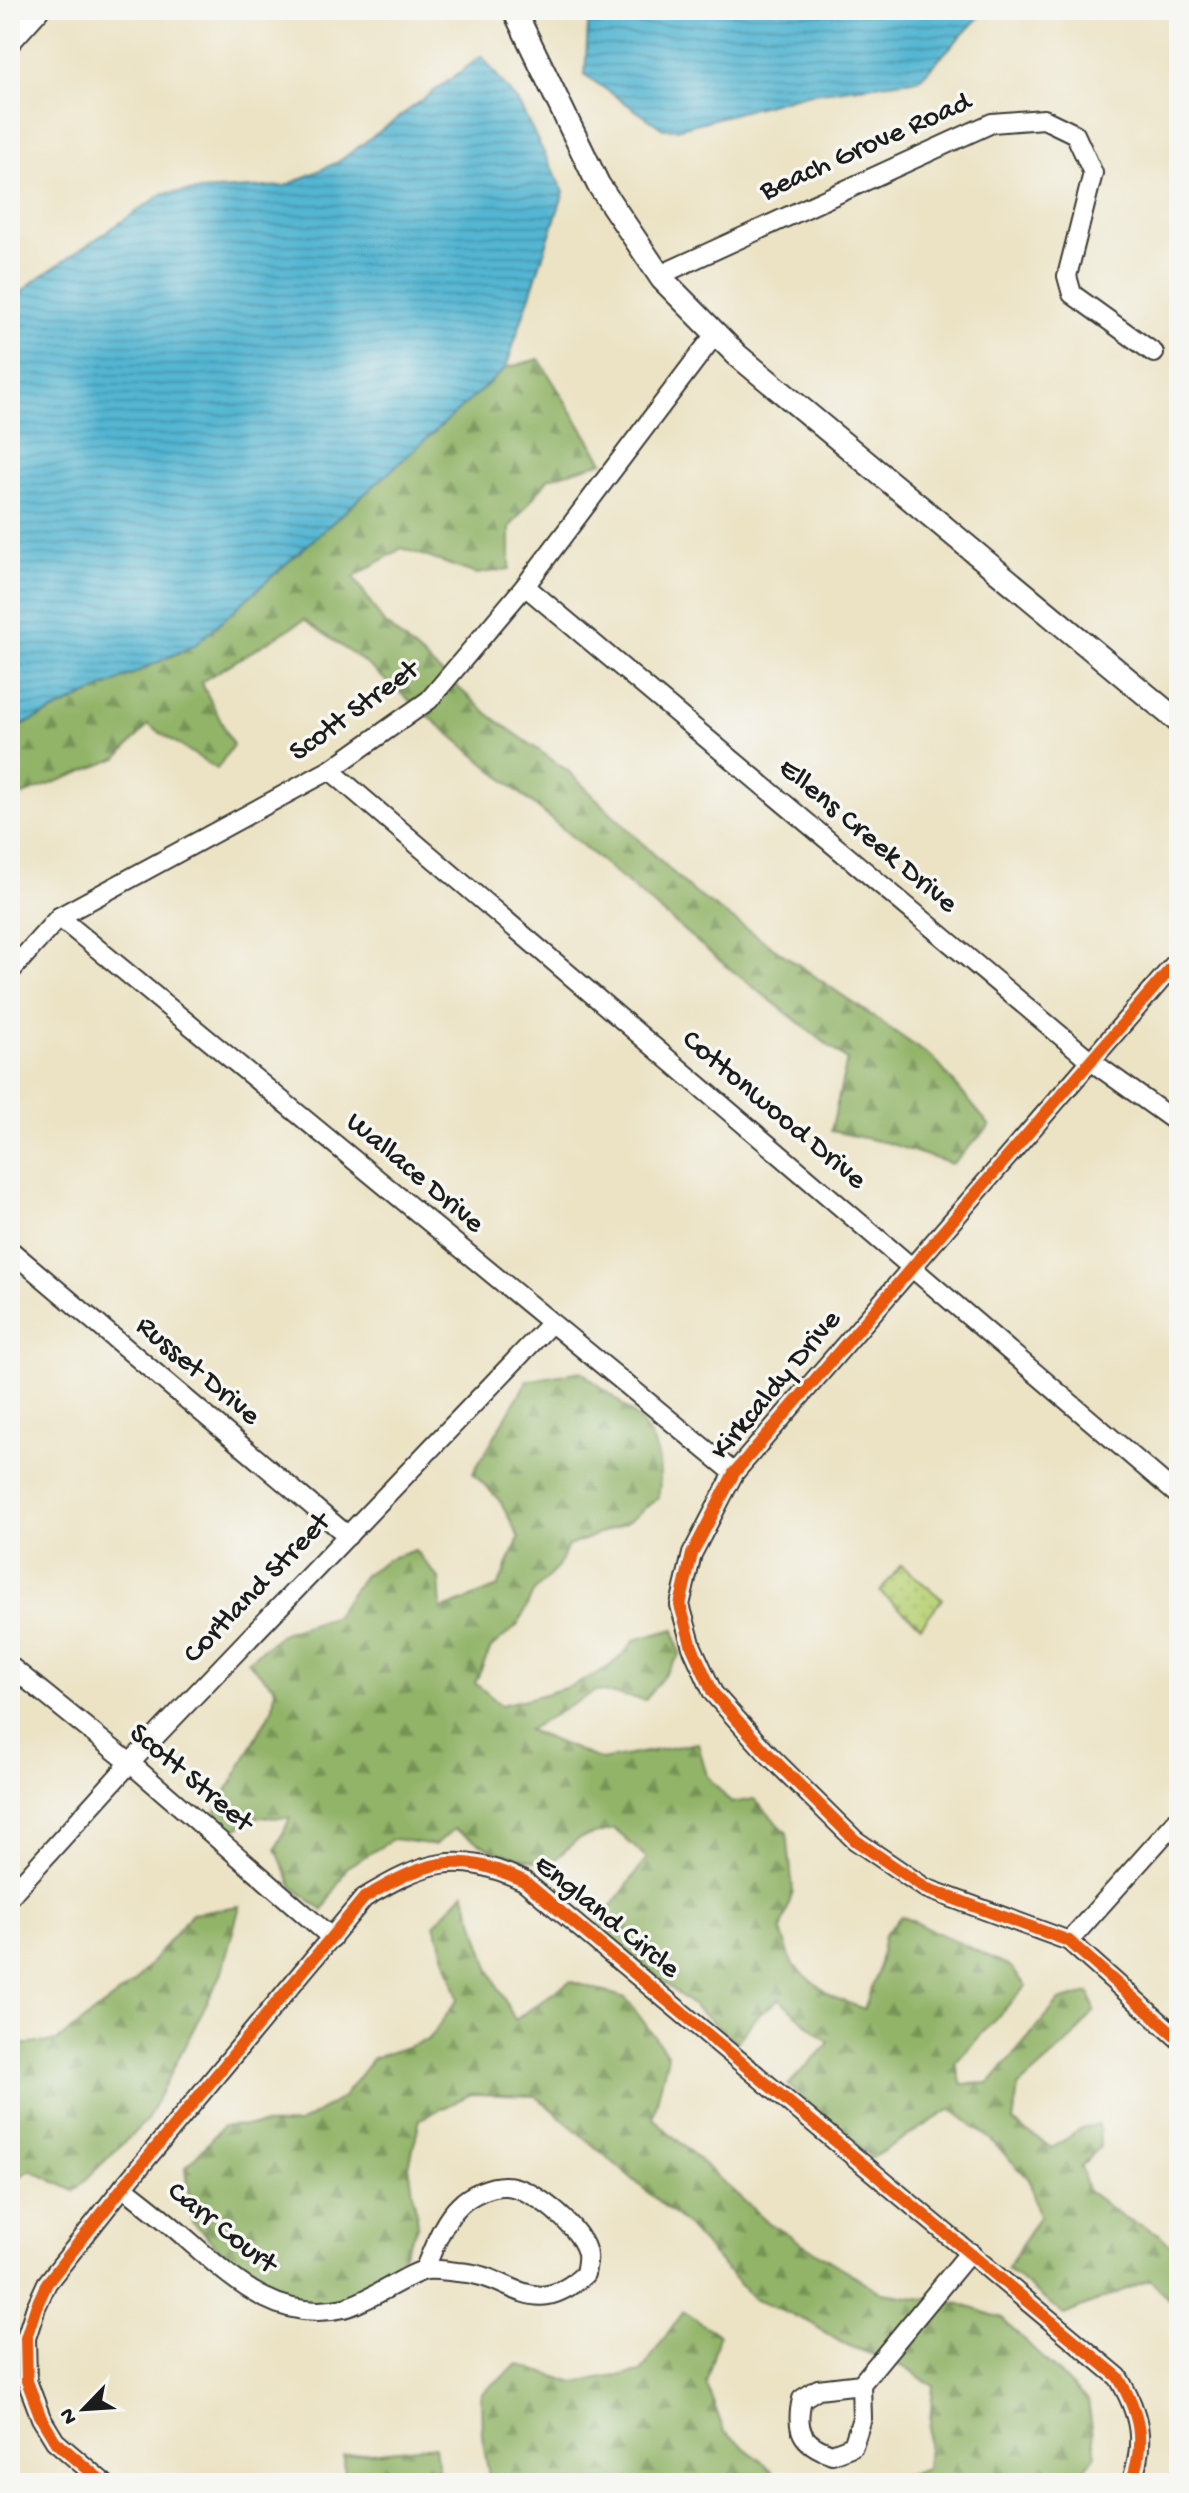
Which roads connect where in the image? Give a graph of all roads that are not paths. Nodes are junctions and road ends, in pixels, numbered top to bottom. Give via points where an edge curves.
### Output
1 (36, 10) edge
2 (514, 10) edge
3 (10, 39) edge
4 (660, 275) junction
5 (716, 333) junction
6 (1154, 353) dead end
7 (525, 586) junction
8 (1179, 722) edge
9 (330, 770) junction
10 (59, 917) junction
11 (1179, 959) edge
12 (10, 972) edge
13 (1091, 1061) junction
14 (1179, 1124) edge
15 (10, 1250) edge
16 (913, 1266) junction
17 (550, 1324) junction
18 (734, 1473) junction
19 (1179, 1496) edge
20 (348, 1536) junction
21 (10, 1666) edge
22 (130, 1763) junction
23 (1179, 1818) edge
24 (10, 1896) edge
25 (332, 1938) junction
26 (1069, 1941) junction
27 (1179, 2039) edge
28 (123, 2187) junction
29 (970, 2252) junction
30 (424, 2270) junction
31 (861, 2384) dead end
32 (104, 2483) edge
33 (1131, 2483) edge

1 - 3 main road
2 - 4 street via 598,184
4 - 5 street
4 - 6 street, Beach Grove Road via 992,123 1044,119 1075,134 1093,173 1067,276 1072,294
5 - 7 street, Scott Street
5 - 8 street via 847,449
7 - 9 street, Scott Street via 429,700
7 - 13 street, Ellens Creek Drive
9 - 10 street, Scott Street
9 - 16 street, Cottonwood Drive
10 - 12 street, Scott Street
10 - 17 street, Wallace Drive
11 - 13 street, Kirkcaldy Drive
13 - 14 street, Ellens Creek Drive
13 - 16 street, Kirkcaldy Drive
15 - 20 street, Russet Drive
16 - 18 street, Kirkcaldy Drive
16 - 19 street, Cottonwood Drive
17 - 18 street, Wallace Drive
17 - 20 street, Cortland Street
18 - 26 street, Kirkcaldy Drive via 692,1554 680,1605 713,1693 855,1840 925,1888
20 - 22 street, Cortland Street
21 - 22 street, Scott Street
22 - 24 street, Cortland Street
22 - 25 street, Scott Street
23 - 26 street
25 - 28 street, England Circle
25 - 29 street, England Circle via 364,1898 408,1872 452,1861 492,1866 524,1881
26 - 27 street, Kirkcaldy Drive
28 - 30 street, Carr Court via 242,2286 283,2307 343,2308 381,2295
28 - 32 street, England Circle via 47,2283 26,2338 27,2381 41,2418 55,2441
29 - 31 street
29 - 33 street, England Circle via 1118,2377 1138,2418 1140,2457
30 - 30 street via 475,2272 535,2297 555,2296 585,2274 588,2252 575,2228 534,2196 506,2186 480,2192 461,2204 448,2219

